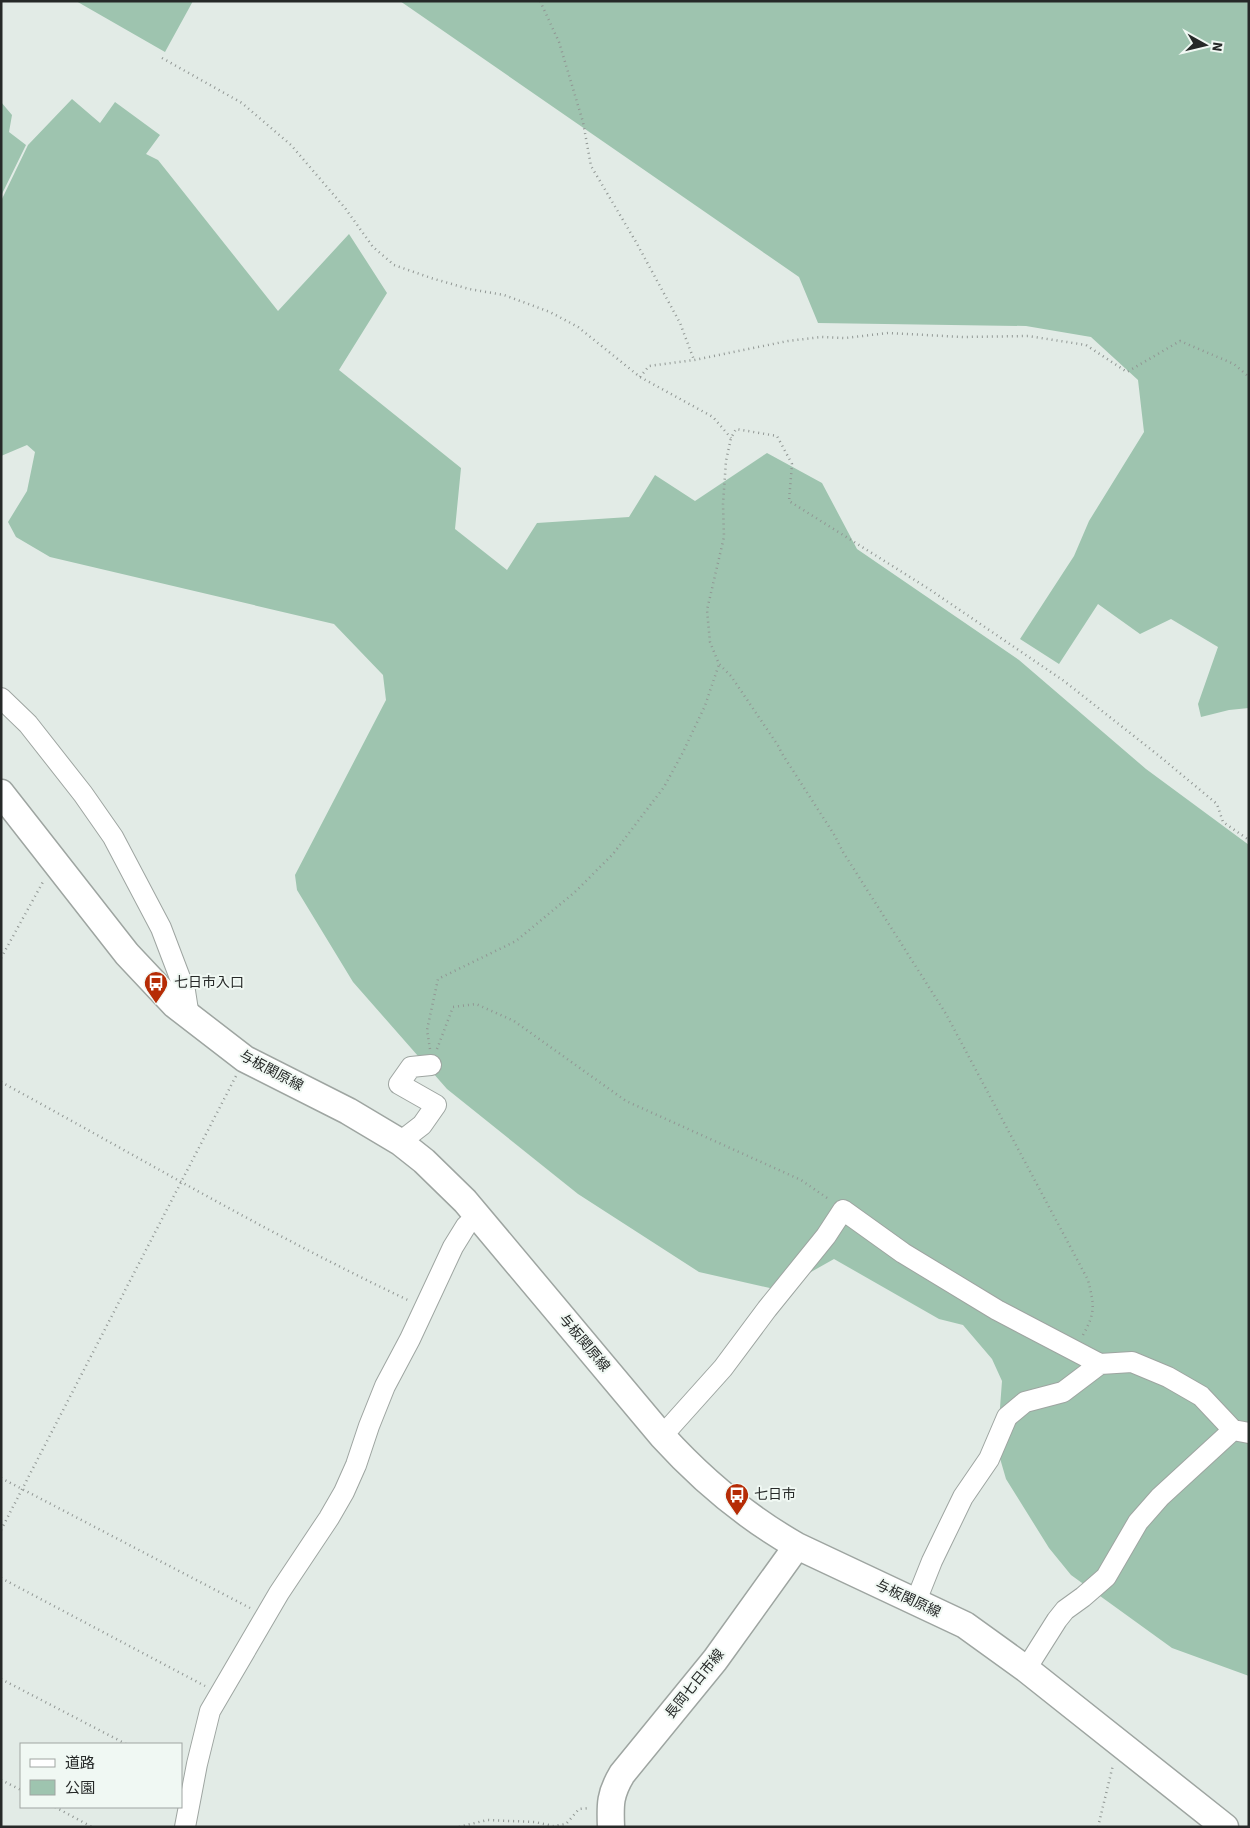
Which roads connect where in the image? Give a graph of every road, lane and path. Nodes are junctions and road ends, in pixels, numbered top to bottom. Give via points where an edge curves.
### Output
1 (540, 1) edge
2 (162, 58) dead end
3 (694, 360) junction
4 (640, 377) junction
5 (1249, 377) edge
6 (731, 438) junction
7 (718, 664) junction
8 (1, 698) edge
9 (1, 793) edge
10 (1249, 840) edge
11 (57, 863) junction
12 (1, 958) edge
13 (189, 1017) junction
14 (245, 1059) junction
15 (431, 1064) junction
16 (1, 1082) edge
17 (400, 1142) junction
18 (181, 1182) junction
19 (843, 1210) junction
20 (478, 1215) junction
21 (424, 1308) junction
22 (1075, 1350) junction
23 (1100, 1364) junction
24 (1241, 1431) edge
25 (662, 1436) junction
26 (1, 1478) edge
27 (22, 1489) junction
28 (1, 1530) edge
29 (797, 1546) junction
30 (1, 1578) edge
31 (916, 1601) junction
32 (266, 1616) junction
33 (1026, 1669) junction
34 (1, 1680) edge
35 (219, 1694) junction
36 (124, 1743) edge
37 (1119, 1743) junction
38 (1, 1780) edge
39 (20, 1790) edge
40 (57, 1808) edge
41 (610, 1817) edge
42 (92, 1827) edge
43 (185, 1827) edge
44 (459, 1827) edge
45 (1098, 1827) edge
46 (1225, 1827) edge

1 - 3 path via 559,42 583,122 591,166 680,323
2 - 4 path via 242,104 291,145 345,208 373,247 394,265 469,289 504,295 550,312 578,327
3 - 4 path via 649,366
3 - 5 path via 821,337 888,333 1028,336 1086,345 1127,372 1180,341 1234,364
4 - 6 path via 713,417
6 - 7 path via 726,461 724,537 707,610 710,642
6 - 10 path via 736,429 777,436 792,464 789,500 929,589 1064,681 1217,804 1223,822
7 - 15 path via 705,706 664,787 613,854 575,892 516,940 438,978 428,1030
7 - 22 path via 731,676 779,746 946,1014 1088,1280 1094,1302 1092,1319
8 - 13 street via 28,724 113,837 161,928 185,991
9 - 11 main road, 与板関原線
11 - 12 path via 45,878
11 - 13 main road, 与板関原線 via 127,954
13 - 14 main road, 与板関原線
14 - 17 main road, 与板関原線 via 348,1111
14 - 18 path
15 - 17 street via 411,1067 398,1084 436,1105 422,1125
15 - 19 path via 454,1007 476,1004 514,1021 626,1101 801,1180
16 - 18 path
17 - 20 main road, 与板関原線 via 424,1161
18 - 21 path via 346,1271
18 - 27 path
19 - 22 street via 903,1253 997,1310
19 - 25 street via 723,1368
20 - 21 street via 466,1226 453,1247
20 - 25 main road, 与板関原線
21 - 32 street via 385,1386 344,1492
22 - 23 street
23 - 24 street via 1132,1362 1168,1377 1201,1396
23 - 31 street via 1063,1392 1026,1402 1008,1417 989,1459 964,1497
24 - 33 street via 1160,1497 1138,1522 1106,1577 1065,1610
25 - 29 main road, 与板関原線 via 710,1485
26 - 27 path
27 - 28 path
27 - 32 path
29 - 31 main road, 与板関原線
29 - 41 main road, 長岡七日市線 via 715,1660 622,1774 613,1788
30 - 35 path
31 - 33 main road, 与板関原線 via 965,1625
32 - 35 street
33 - 37 main road, 与板関原線
34 - 36 path
35 - 43 street via 204,1732
37 - 45 path
37 - 46 main road, 与板関原線
38 - 39 path
40 - 42 path
41 - 44 path via 579,1809 566,1824 553,1826 487,1820

